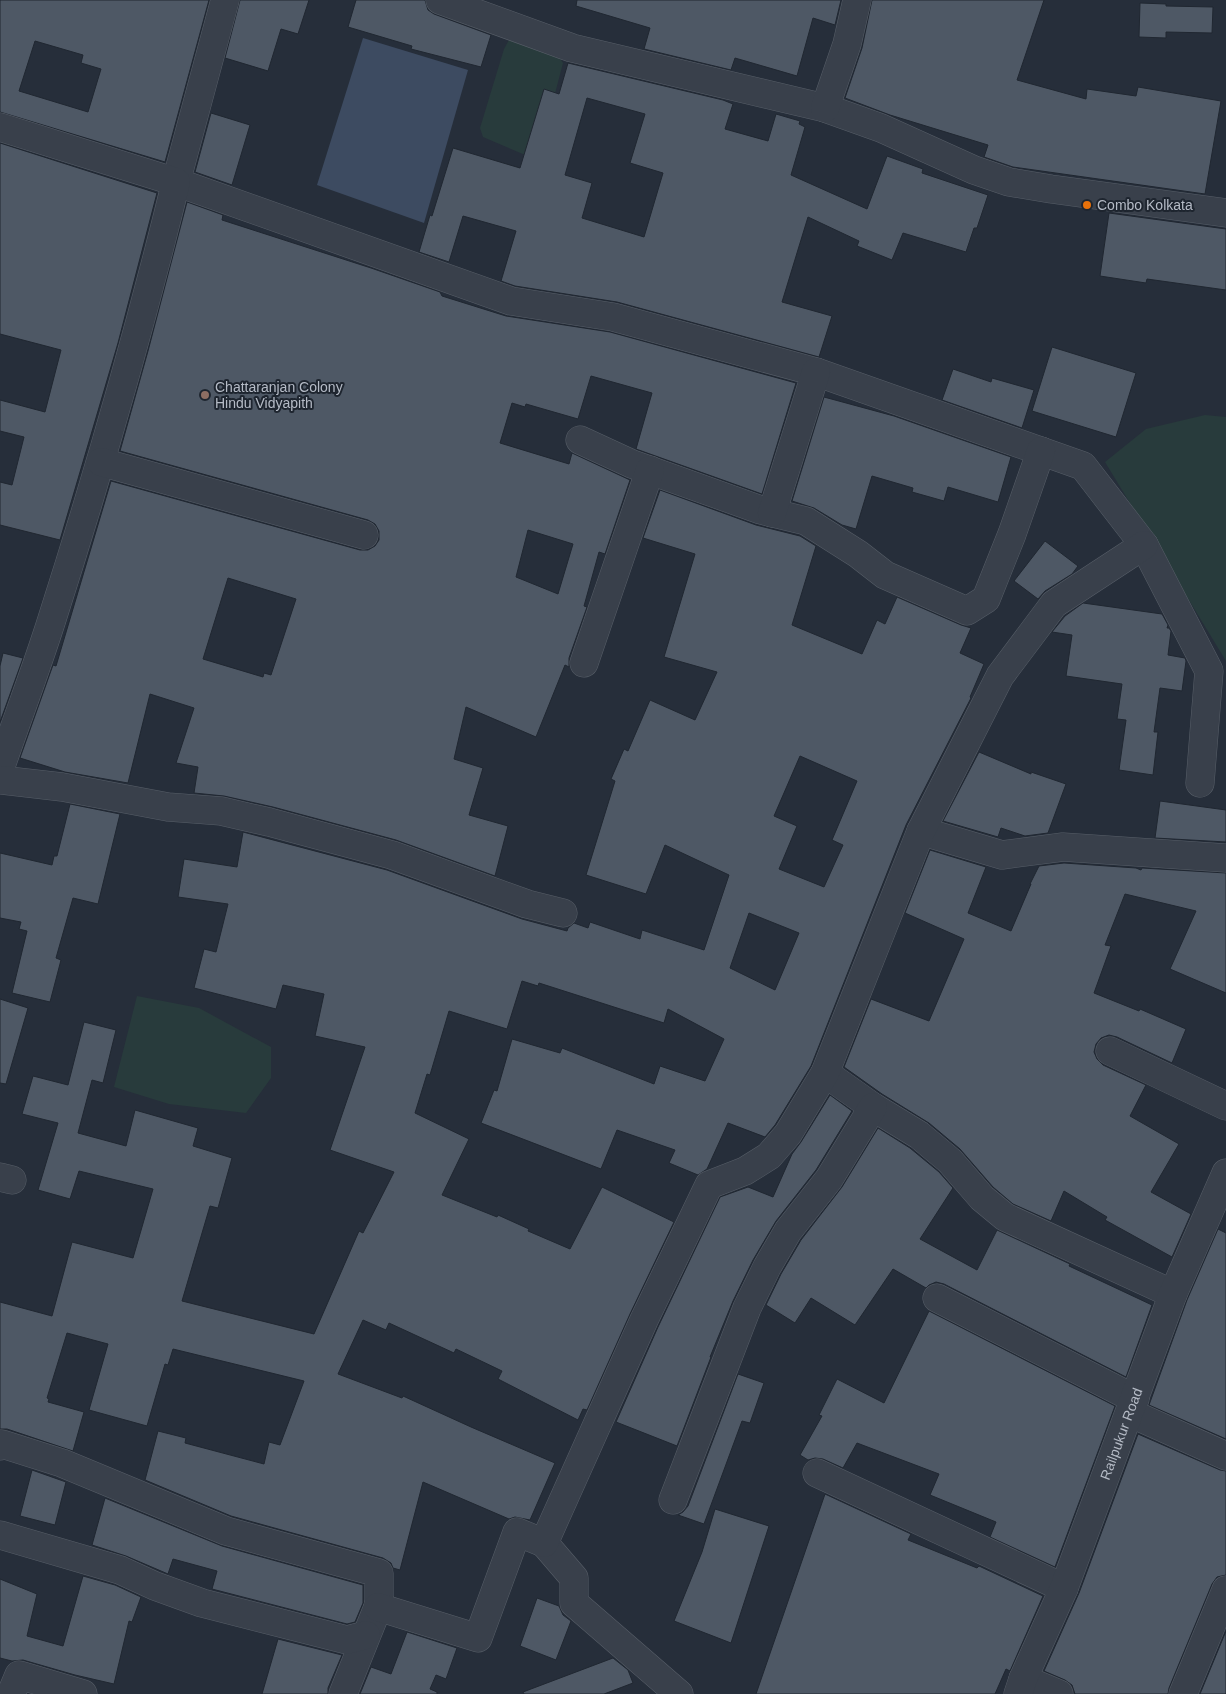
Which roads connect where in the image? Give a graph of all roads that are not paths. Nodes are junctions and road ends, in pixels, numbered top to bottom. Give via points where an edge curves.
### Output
1 (225, 0) edge
2 (440, 0) edge
3 (857, 0) edge
4 (498, 10) edge
5 (825, 108) junction
6 (0, 127) edge
7 (176, 182) junction
8 (1226, 213) edge
9 (816, 372) junction
10 (580, 440) dead end
11 (1041, 451) junction
12 (101, 462) junction
13 (650, 470) junction
14 (772, 513) junction
15 (364, 535) dead end
16 (1144, 545) junction
17 (584, 663) dead end
18 (0, 770) edge
19 (0, 780) edge
20 (1200, 783) dead end
21 (921, 831) junction
22 (1226, 858) edge
23 (563, 913) dead end
24 (1110, 1051) dead end
25 (825, 1073) junction
26 (1226, 1106) edge
27 (873, 1107) junction
28 (1226, 1173) edge
29 (1172, 1294) junction
30 (937, 1298) dead end
31 (1132, 1406) junction
32 (0, 1446) edge
33 (1226, 1456) edge
34 (817, 1473) dead end
35 (673, 1500) dead end
36 (0, 1536) edge
37 (544, 1543) junction
38 (1064, 1588) junction
39 (1226, 1590) edge
40 (378, 1607) junction
41 (366, 1635) junction
42 (1020, 1687) edge
43 (11, 1694) edge
44 (84, 1694) edge
45 (344, 1694) edge
46 (679, 1694) edge
47 (1059, 1694) edge
48 (1183, 1694) edge

1 - 7 street
2 - 4 street
3 - 5 street via 847,44
4 - 5 street via 572,48
5 - 8 street via 1009,182
6 - 7 street
7 - 9 street via 511,302 614,317
7 - 12 street
9 - 11 street
9 - 14 street
10 - 13 street
11 - 14 street via 986,599 967,611 885,575 806,521
11 - 16 street via 1082,466
12 - 15 street
12 - 18 street via 52,621
13 - 14 street
13 - 17 street
16 - 20 street via 1209,671
16 - 21 street via 1054,604 1000,676
19 - 23 street via 62,787 168,807 221,811 269,822 392,855 527,904
21 - 22 street via 1002,855 1063,847
21 - 25 street
24 - 26 street
25 - 27 street
25 - 37 street via 788,1134 769,1156 745,1171 709,1185 644,1320
27 - 29 street via 919,1135 950,1161 982,1198 1005,1217
27 - 35 street via 767,1267 747,1308
28 - 29 street, Railpukur Road
29 - 31 street, Railpukur Road
30 - 31 street
31 - 33 street
31 - 38 street, Railpukur Road
32 - 40 street via 62,1463 226,1531 378,1573
34 - 38 street
36 - 41 street via 120,1570 202,1603 347,1640
37 - 40 street via 517,1532 478,1638
37 - 46 street via 574,1578 574,1603
38 - 42 street, Railpukur Road
39 - 48 street
40 - 41 street
41 - 45 street
42 - 47 street
43 - 44 street via 19,1674

